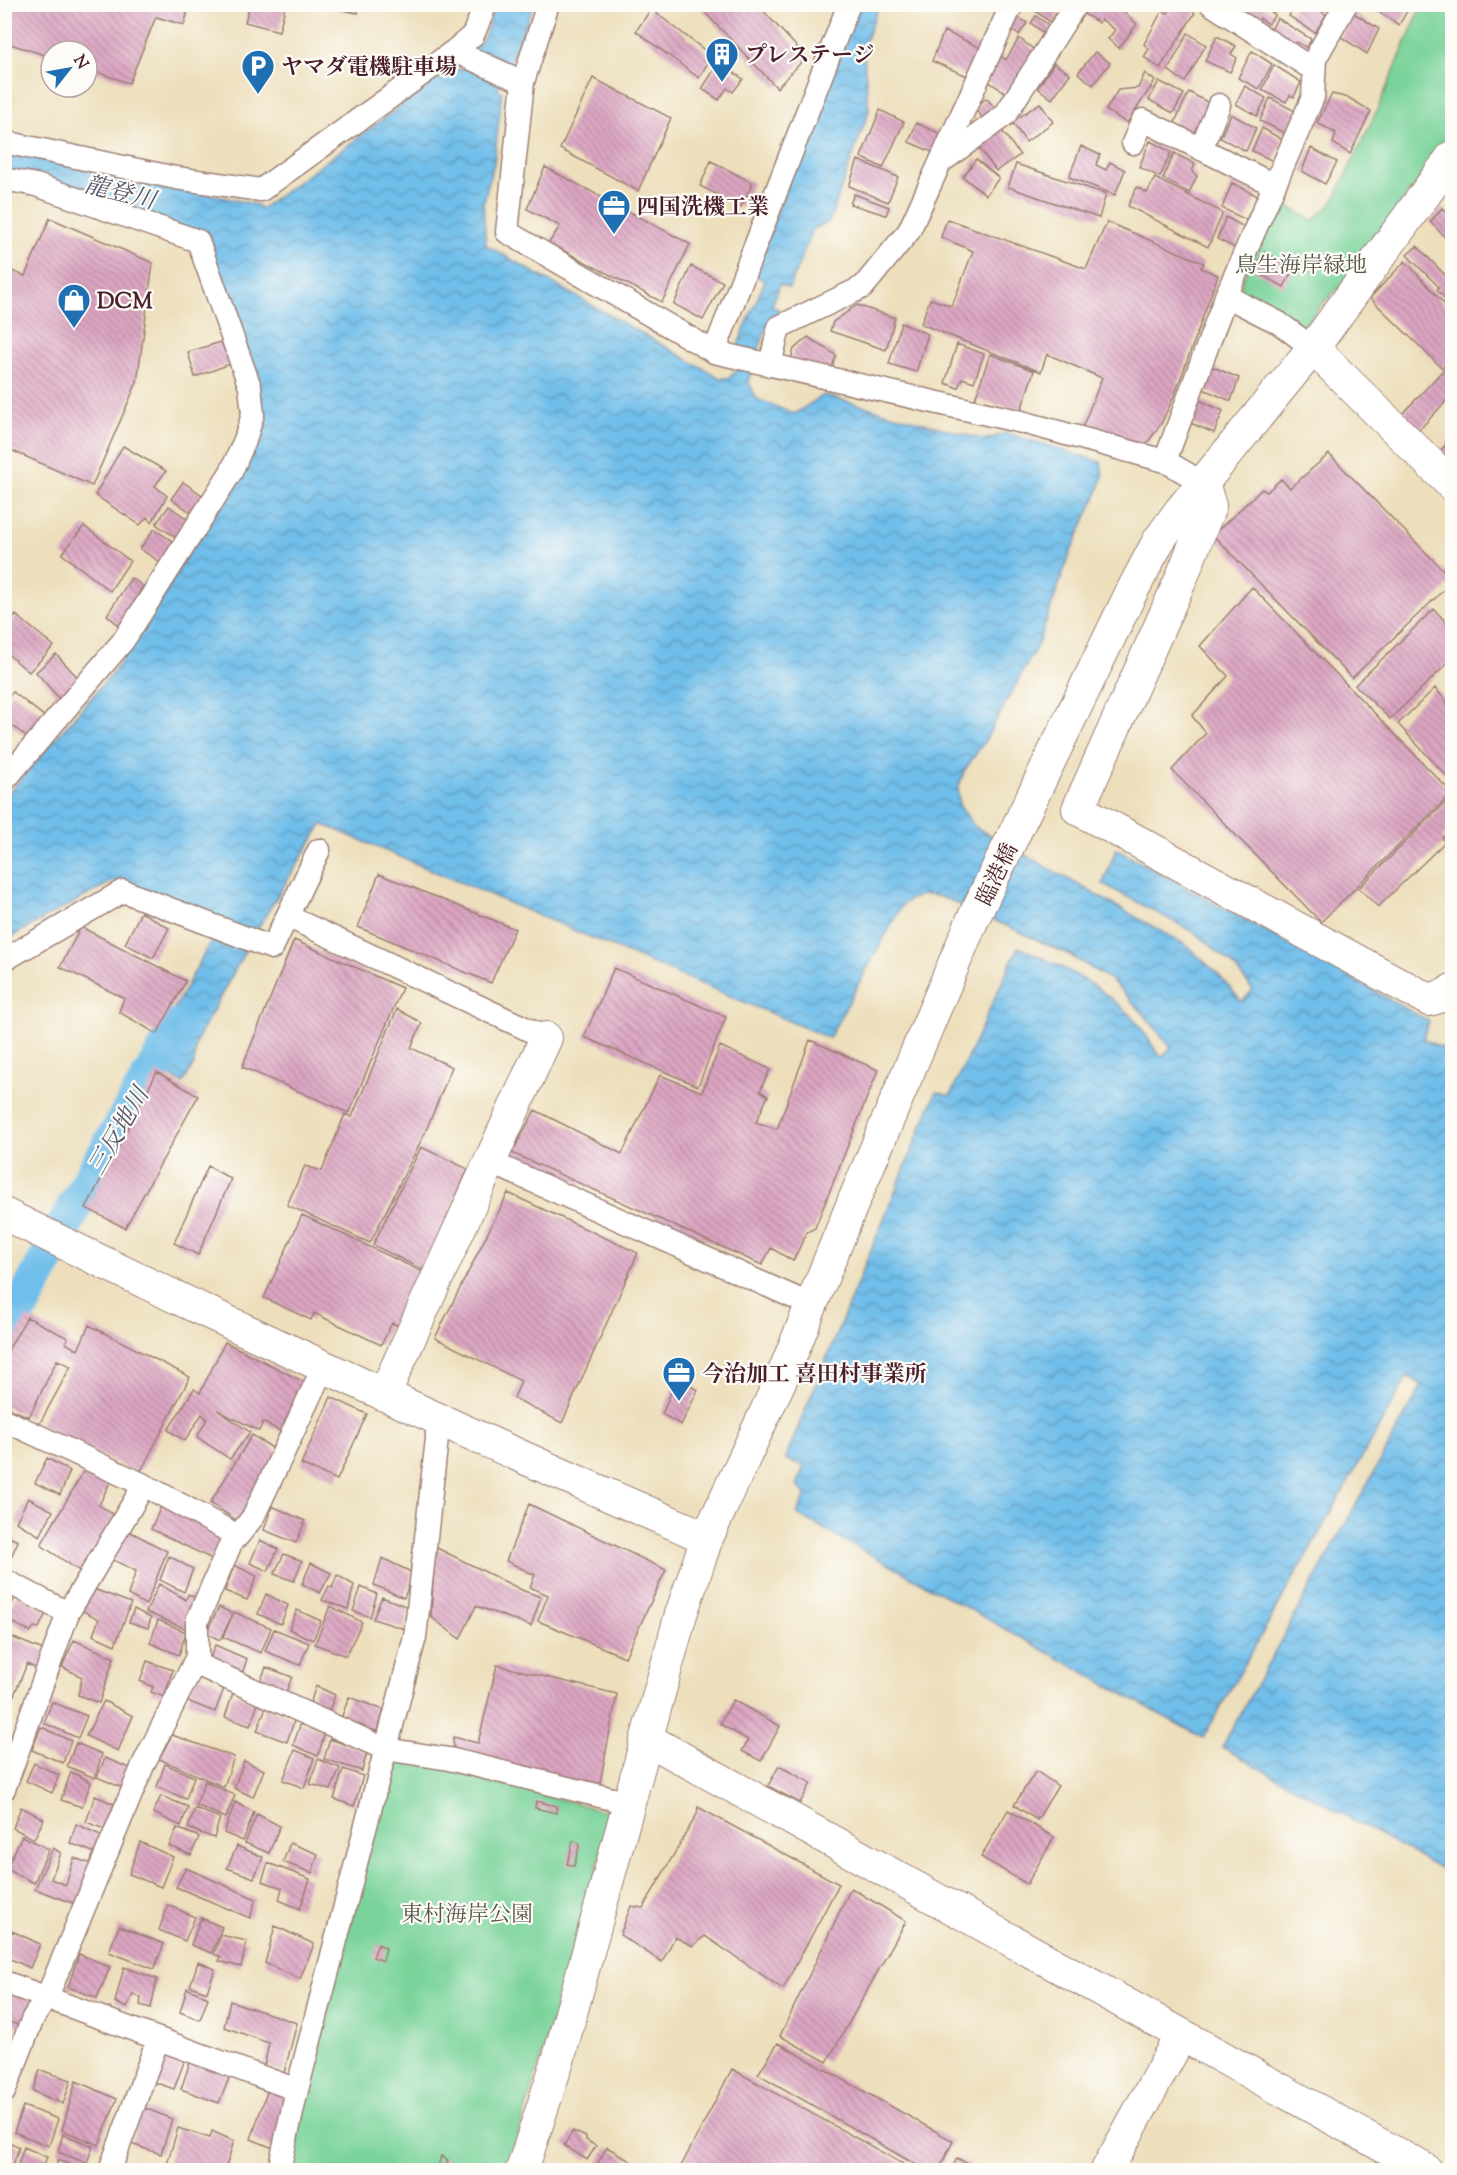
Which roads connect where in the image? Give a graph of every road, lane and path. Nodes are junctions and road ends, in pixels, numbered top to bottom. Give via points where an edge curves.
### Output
1 (486, 4) edge
2 (548, 4) edge
3 (849, 4) edge
4 (1012, 4) edge
5 (1076, 4) edge
6 (1211, 4) edge
7 (1341, 6) edge
8 (454, 51) junction
9 (1314, 70) junction
10 (523, 82) junction
11 (1219, 105) dead end
12 (1133, 143) dead end
13 (15, 144) edge
14 (1201, 149) junction
15 (1452, 157) edge
16 (940, 163) junction
17 (10, 180) edge
18 (1274, 185) junction
19 (1226, 296) junction
20 (1313, 348) junction
21 (714, 352) junction
22 (770, 365) junction
23 (1165, 461) junction
24 (1203, 483) junction
25 (1452, 485) edge
26 (4, 781) edge
27 (319, 850) dead end
28 (289, 917) junction
29 (4, 960) edge
30 (1452, 990) edge
31 (546, 1038) joint
32 (490, 1162) junction
33 (4, 1214) edge
34 (811, 1305) junction
35 (323, 1368) junction
36 (384, 1395) junction
37 (4, 1420) edge
38 (437, 1420) junction
39 (144, 1485) junction
40 (235, 1534) junction
41 (707, 1538) junction
42 (4, 1580) edge
43 (68, 1613) junction
44 (194, 1664) junction
45 (647, 1739) junction
46 (386, 1749) junction
47 (4, 1789) edge
48 (629, 1803) junction
49 (4, 1982) edge
50 (47, 1997) junction
51 (1181, 2035) junction
52 (158, 2039) junction
53 (297, 2090) junction
54 (4, 2092) edge
55 (110, 2170) edge
56 (279, 2170) edge
57 (522, 2170) edge
58 (1107, 2170) edge
59 (1426, 2170) edge

1 - 8 street via 473,35
2 - 10 street
3 - 21 street
4 - 16 street
5 - 16 street via 1005,116
6 - 9 street
7 - 9 street via 1315,59
8 - 10 street
8 - 13 street via 261,190 176,178
9 - 18 street via 1313,97
10 - 21 street via 507,232
11 - 14 street
12 - 14 street via 1143,120
13 - 17 street
14 - 18 street
15 - 20 street, 臨港橋
16 - 22 street via 909,231 863,287 779,327
17 - 26 street via 36,185 198,241 250,387 253,414 231,472 123,642
18 - 19 street
19 - 20 street via 1279,323
19 - 23 street
20 - 24 street, 臨港橋
20 - 25 street
21 - 22 street
22 - 23 street via 1022,422
23 - 24 street
24 - 30 street via 1210,506 1078,809 1429,1000
24 - 34 street, 臨港橋 via 1159,540 972,921
27 - 28 street
28 - 29 street via 272,948 123,891
28 - 31 street
31 - 32 street
32 - 34 street
32 - 36 street
33 - 35 street
34 - 41 street, 臨港橋
35 - 36 street
35 - 40 street via 253,1517 238,1536
36 - 38 street
37 - 39 street
38 - 41 street
38 - 46 street via 415,1637
39 - 40 street
39 - 43 street
40 - 44 street via 197,1621
41 - 45 street, 臨港橋 via 681,1614
42 - 43 street
43 - 47 street
44 - 46 street
44 - 50 street via 144,1763
45 - 48 street, 臨港橋
45 - 51 street
46 - 48 street via 449,1759
46 - 53 street
48 - 57 street, 臨港橋 via 559,2057
49 - 50 street
50 - 52 street
50 - 54 street via 33,2018
51 - 58 street
51 - 59 street
52 - 53 street
52 - 55 street
53 - 56 street

